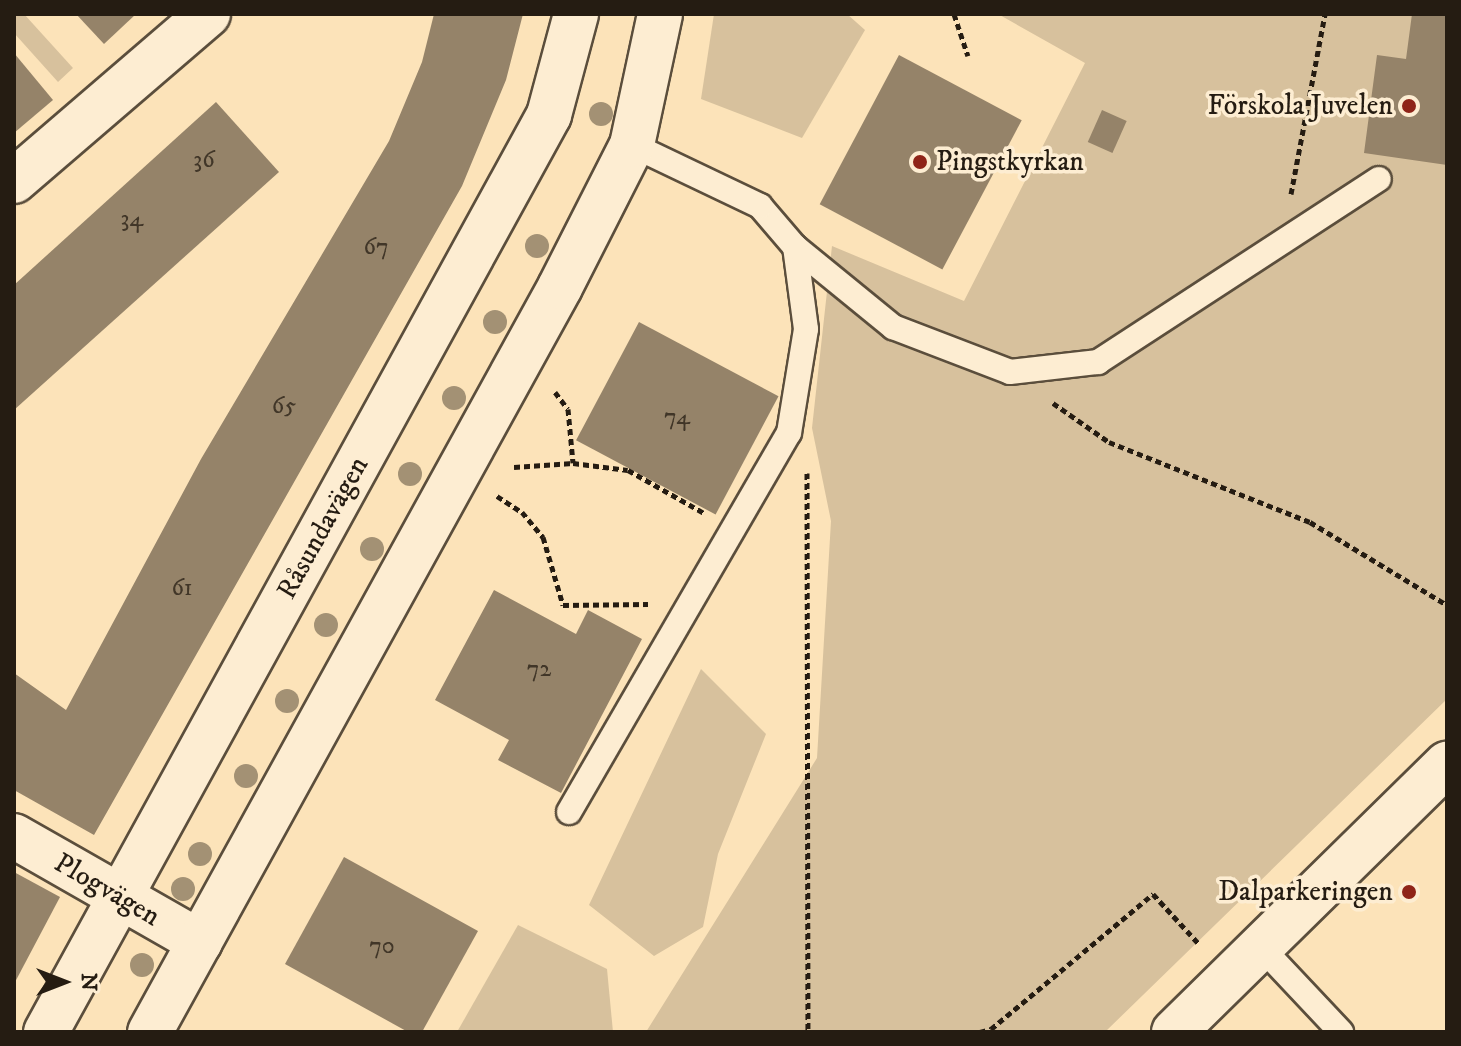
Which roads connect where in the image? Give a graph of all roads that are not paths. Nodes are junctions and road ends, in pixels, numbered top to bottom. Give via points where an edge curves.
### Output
1 (208, 14) edge
2 (576, 14) edge
3 (660, 14) edge
4 (632, 145) junction
5 (1379, 179) dead end
6 (14, 181) edge
7 (795, 247) junction
8 (1447, 764) edge
9 (569, 812) dead end
10 (14, 836) edge
11 (120, 898) junction
12 (200, 942) junction
13 (1261, 947) junction
14 (46, 1032) edge
15 (150, 1032) edge
16 (1174, 1032) edge
17 (1341, 1032) edge

1 - 6 street
2 - 11 street, Råsundavägen via 549,115
3 - 4 street
4 - 7 lane via 760,206
4 - 12 street via 560,287
5 - 7 lane via 1098,362 1010,372 893,327
7 - 9 lane via 806,329 789,433
8 - 13 street
10 - 11 street, Plogvägen
11 - 12 street, Plogvägen
11 - 14 street, Råsundavägen
12 - 15 street
13 - 16 street
13 - 17 lane

